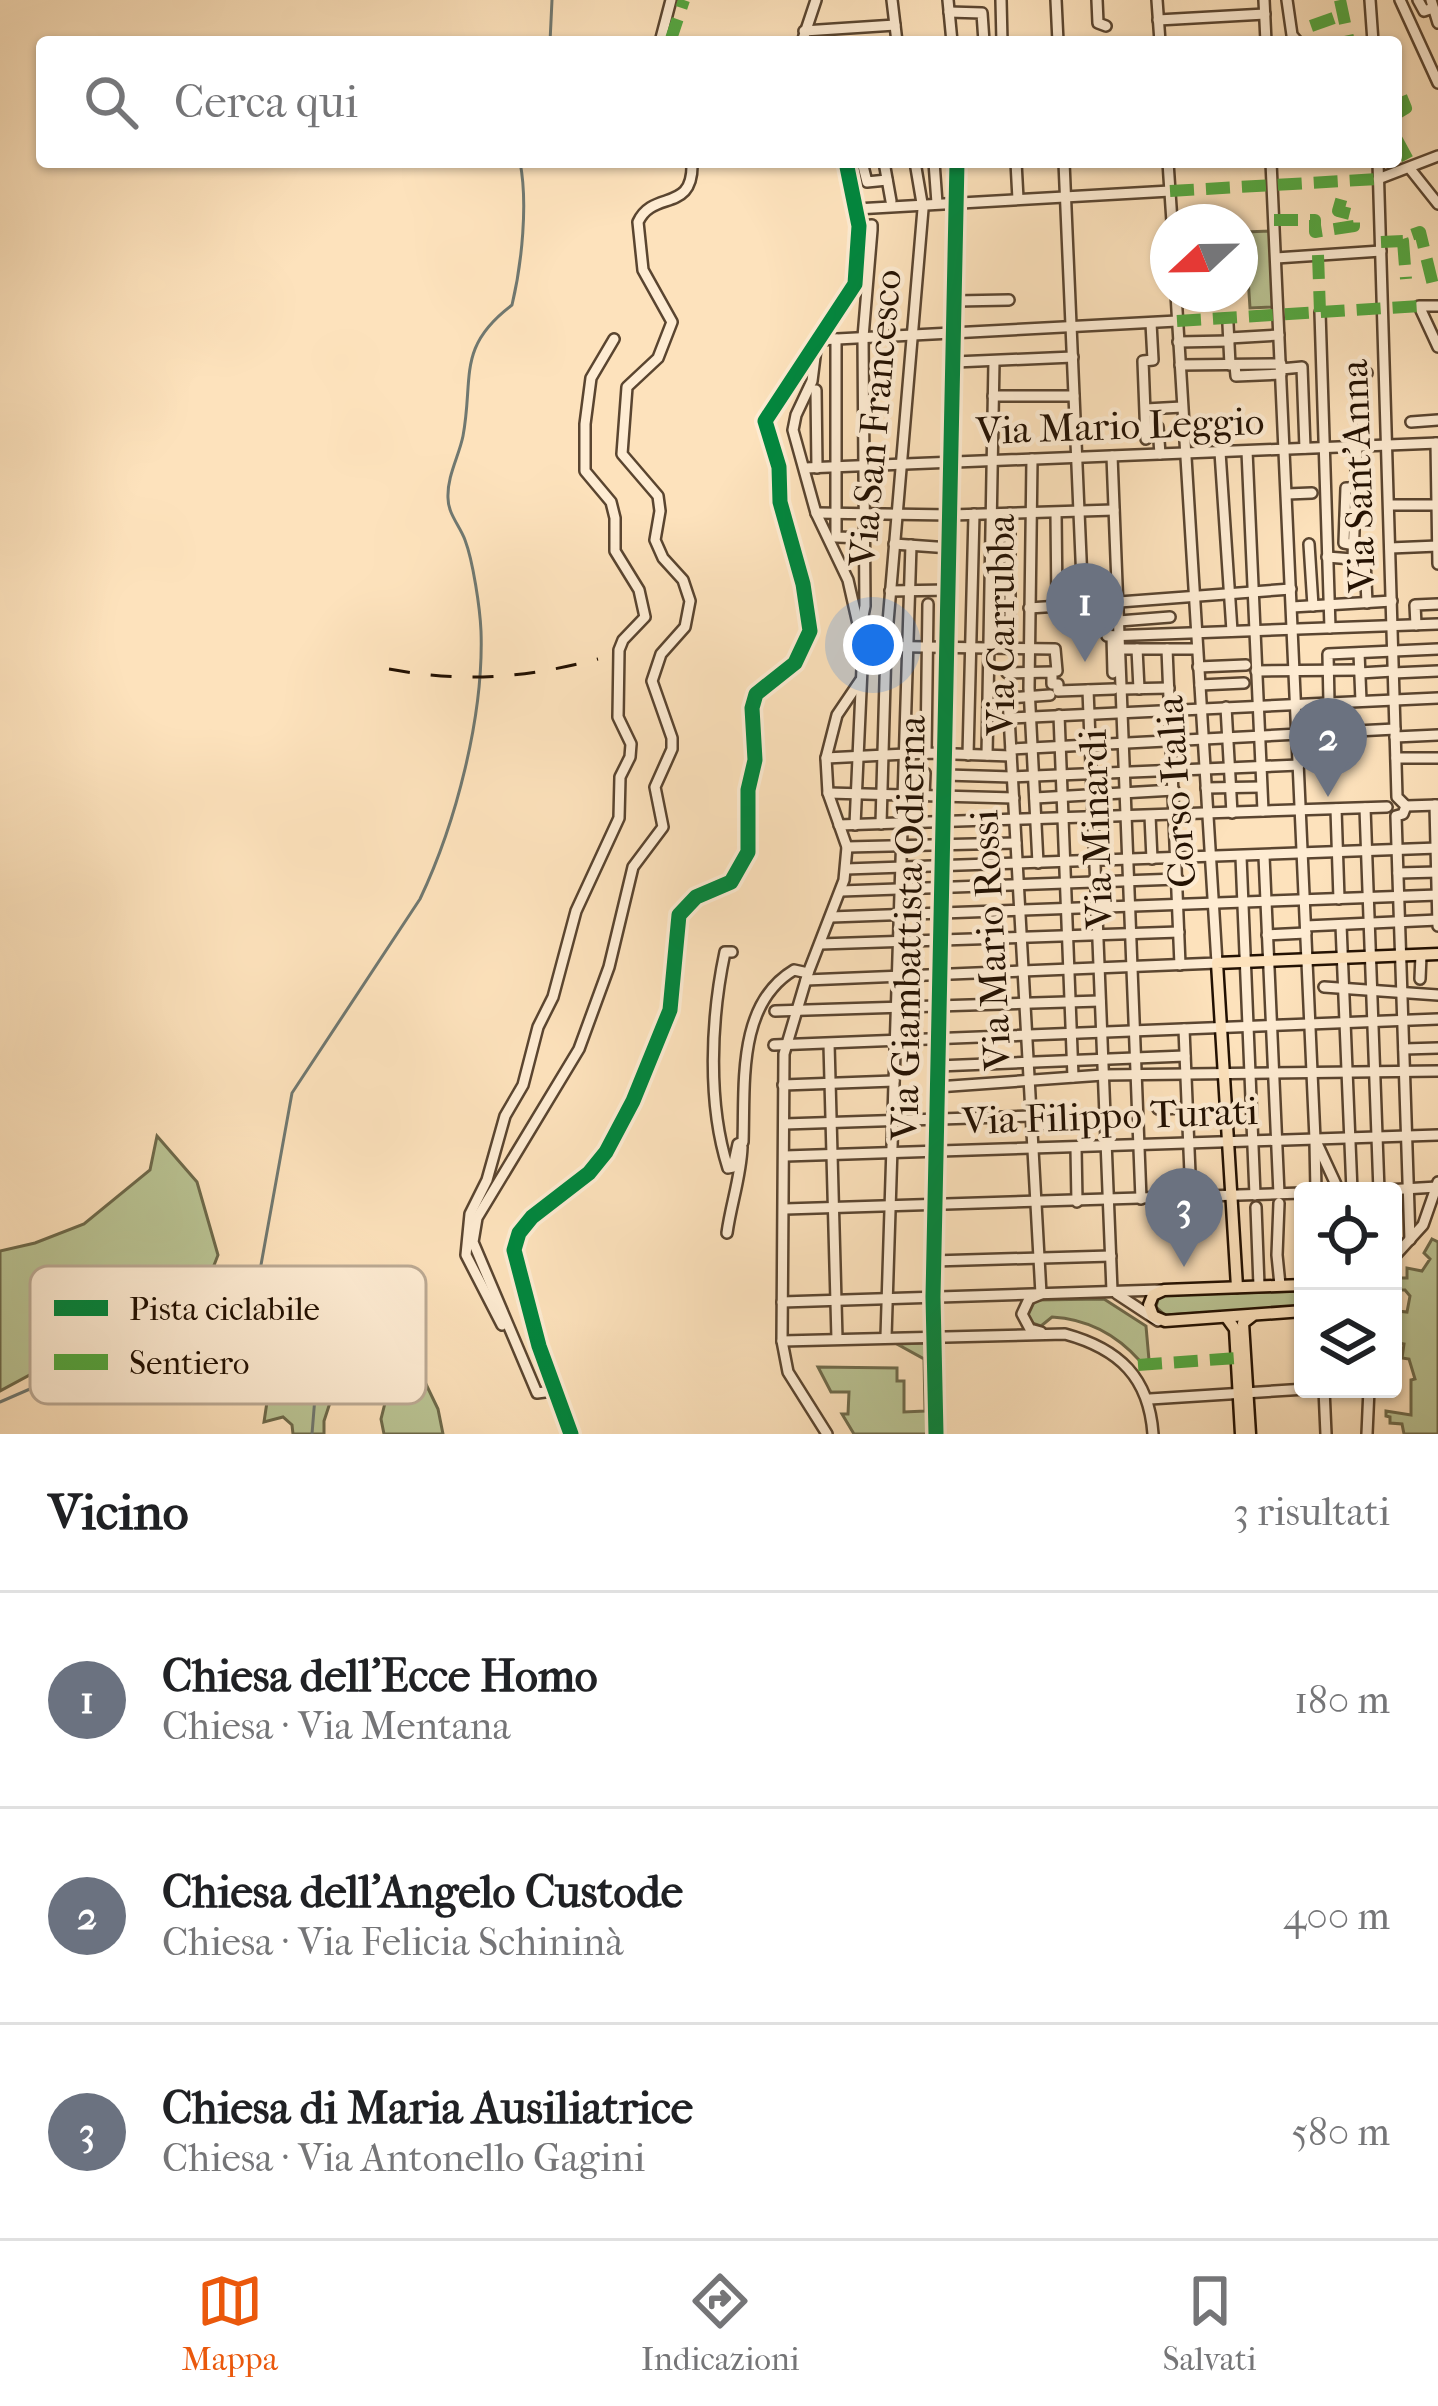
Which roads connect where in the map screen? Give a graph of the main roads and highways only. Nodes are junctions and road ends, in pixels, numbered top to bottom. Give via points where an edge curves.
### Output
1 (1438, 954) edge
2 (1294, 1285) edge
3 (1237, 1287) junction
4 (1294, 1312) edge
5 (1252, 1315) junction
6 (1224, 1317) junction
7 (1243, 1394) junction
8 (1246, 1434) edge

1 - 3 main road, Corso Italia via 1217,964
2 - 3 main road
3 - 6 main road via 1163,1290 1149,1305 1163,1321
4 - 5 main road
5 - 6 main road
5 - 7 main road via 1244,1323
6 - 7 main road via 1235,1329
7 - 8 main road

